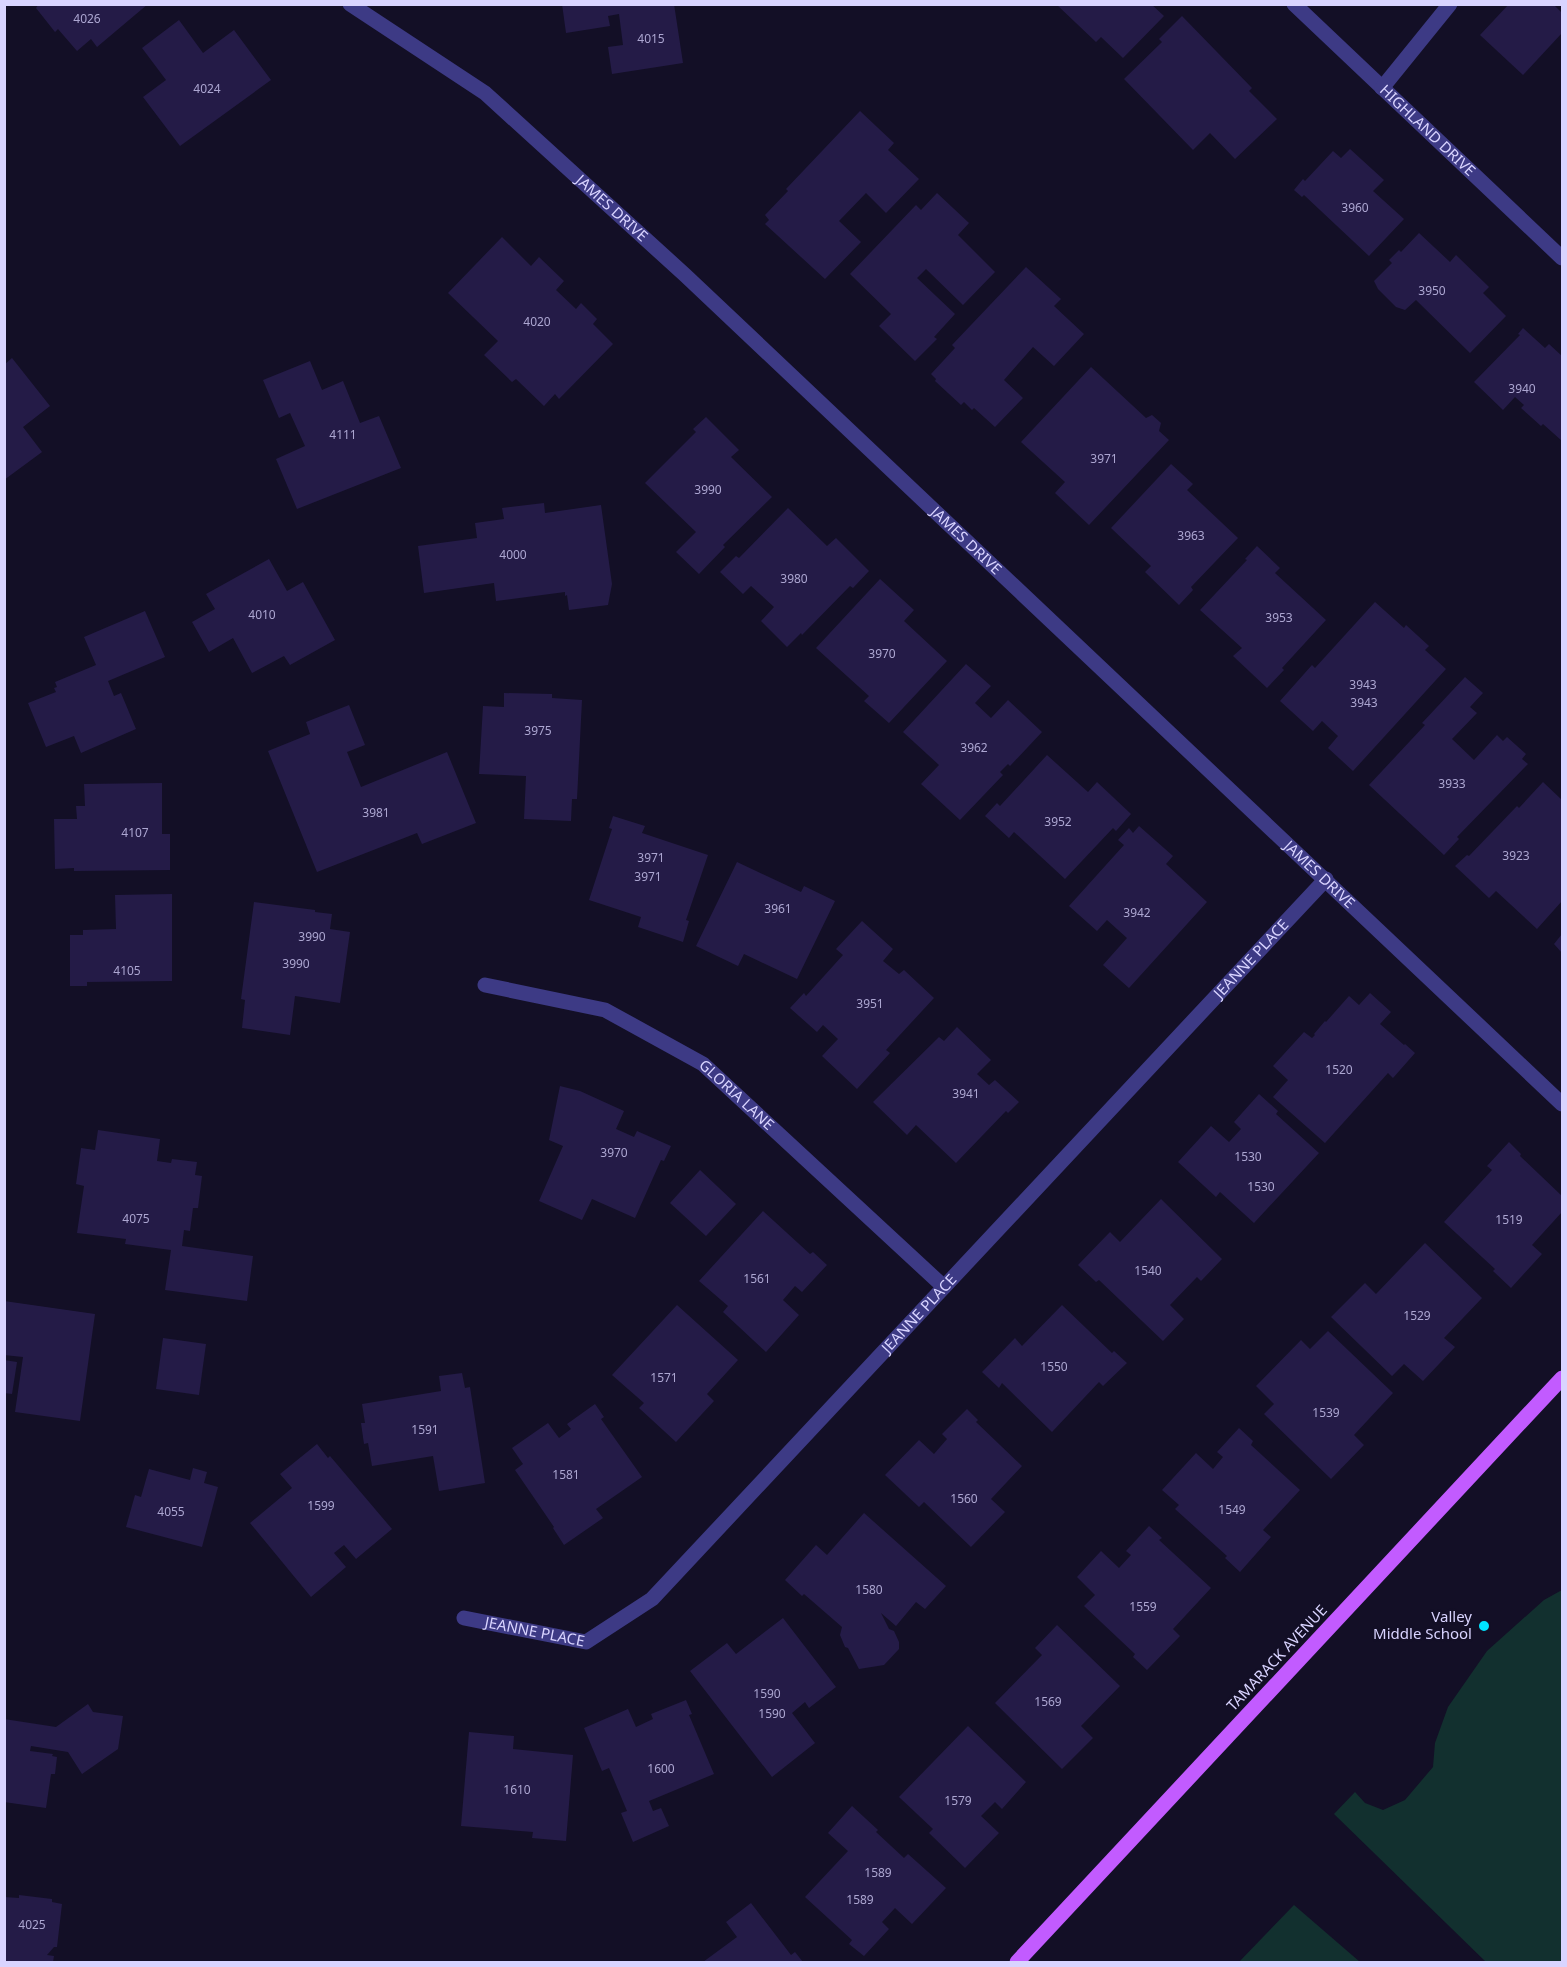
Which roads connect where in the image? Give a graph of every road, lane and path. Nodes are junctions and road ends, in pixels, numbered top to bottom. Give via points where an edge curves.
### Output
1 (350, 4) edge
2 (1293, 4) edge
3 (1450, 4) edge
4 (1382, 88) junction
5 (1563, 258) edge
6 (1326, 879) junction
7 (485, 985) dead end
8 (1563, 1104) edge
9 (944, 1287) junction
10 (1563, 1378) edge
11 (464, 1618) dead end
12 (1017, 1962) edge

1 - 6 street, JAMES DRIVE via 485,93 685,275
2 - 4 street, HIGHLAND DRIVE
3 - 4 street
4 - 5 street, HIGHLAND DRIVE
6 - 8 street, JAMES DRIVE
6 - 9 street, JEANNE PLACE
7 - 9 street, GLORIA LANE via 605,1010 703,1064
9 - 11 street, JEANNE PLACE via 652,1599 586,1642
10 - 12 main road, TAMARACK AVENUE

